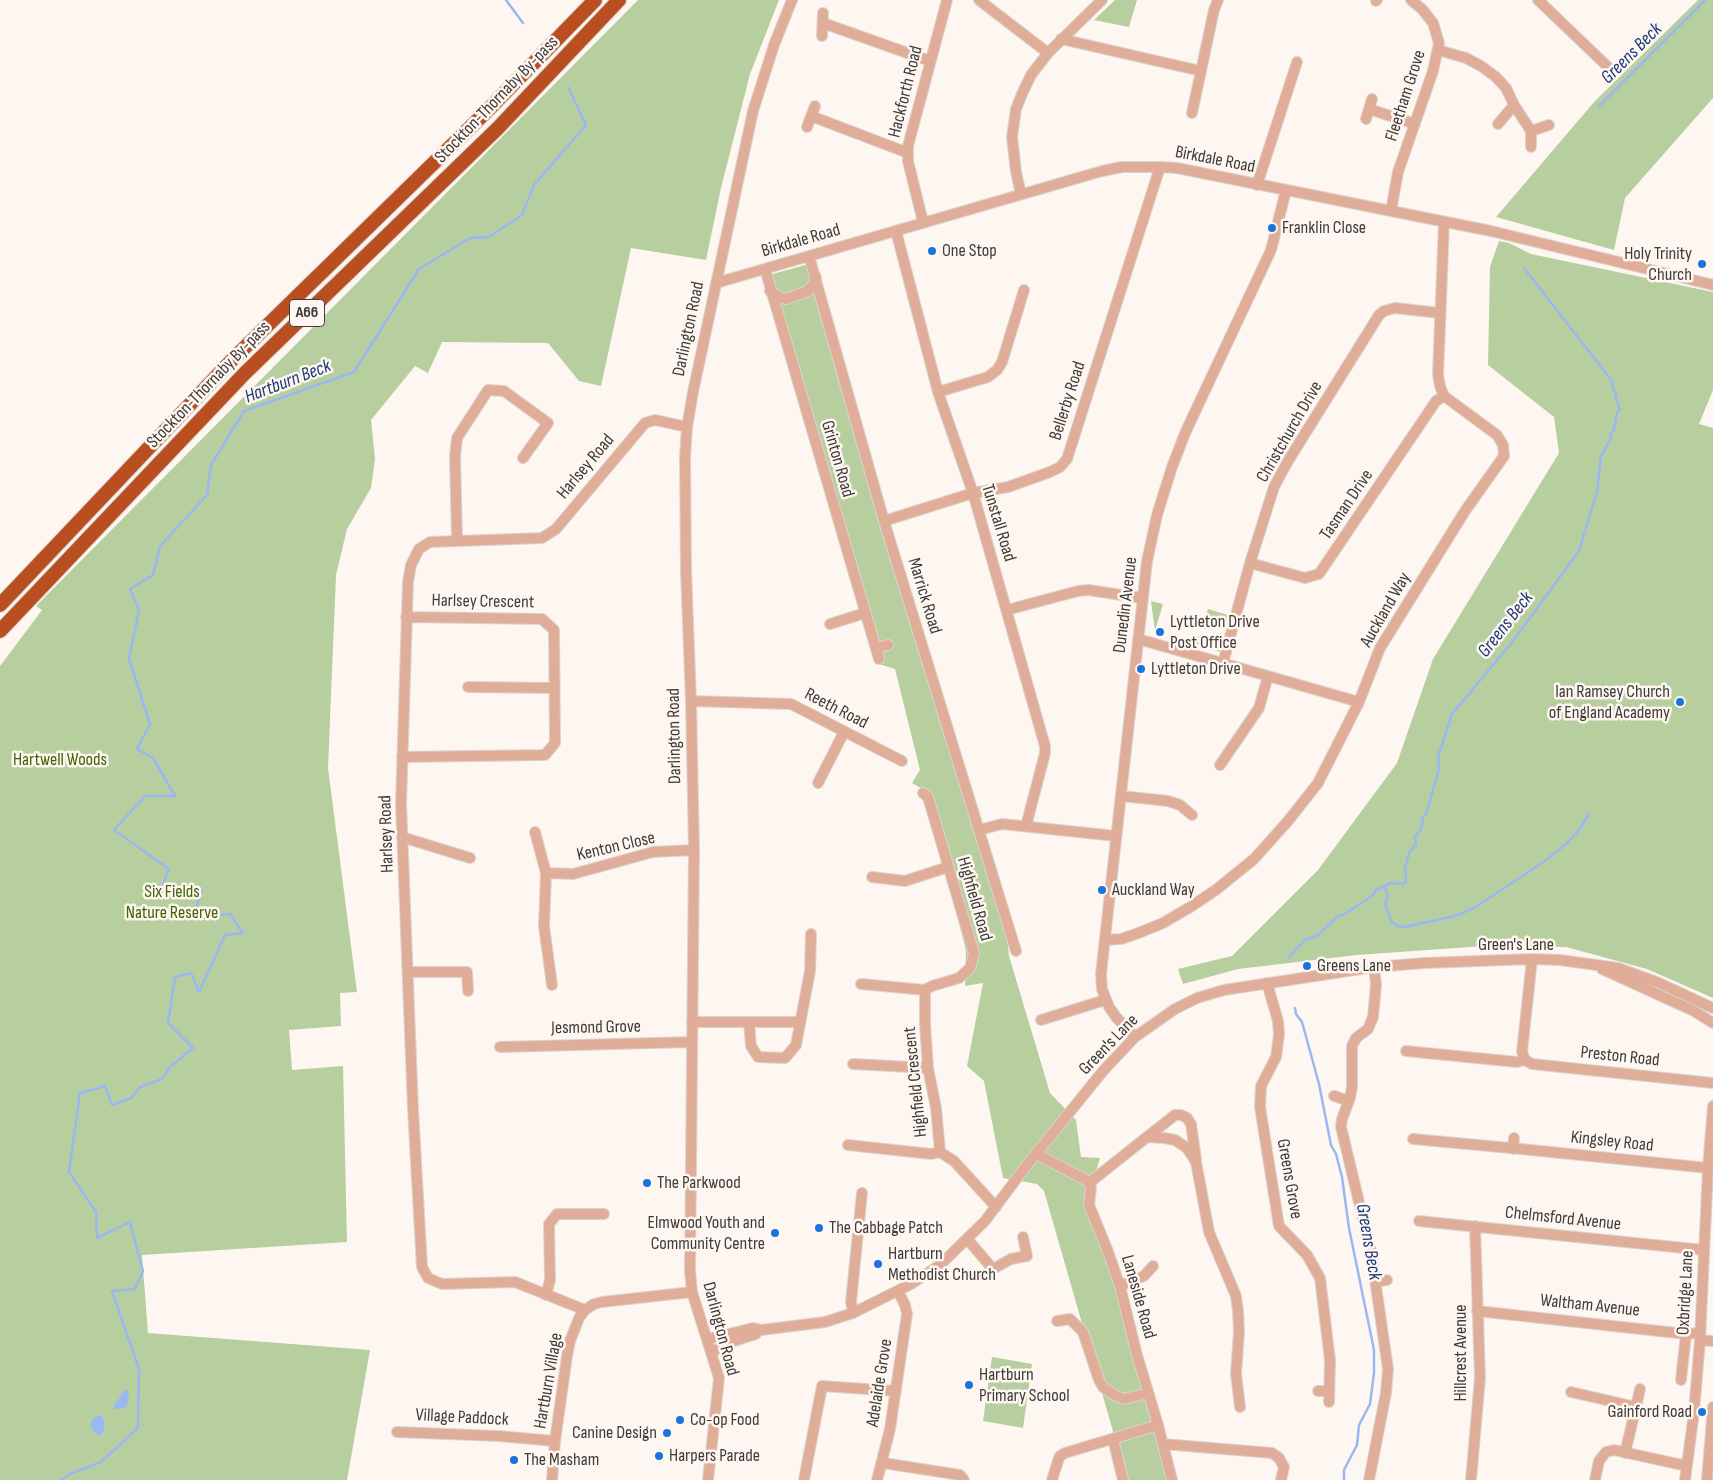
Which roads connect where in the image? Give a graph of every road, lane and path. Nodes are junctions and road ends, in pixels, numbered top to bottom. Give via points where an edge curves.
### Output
1 (595, 0) edge
2 (619, 0) edge
3 (792, 0) edge
4 (947, 0) edge
5 (979, 0) edge
6 (1102, 0) edge
7 (1218, 0) edge
8 (1411, 0) edge
9 (1538, 0) edge
10 (822, 36) dead end
11 (1061, 40) junction
12 (1438, 50) junction
13 (1048, 53) junction
14 (930, 61) junction
15 (1298, 62) dead end
16 (1607, 66) dead end
17 (1200, 71) junction
18 (1514, 105) junction
19 (815, 106) dead end
20 (1369, 109) dead end
21 (1192, 113) dead end
22 (1415, 124) junction
23 (1498, 124) dead end
24 (1549, 125) dead end
25 (1531, 131) junction
26 (1531, 147) dead end
27 (908, 153) junction
28 (1160, 167) junction
29 (1257, 185) junction
30 (1286, 190) junction
31 (1021, 194) junction
32 (1390, 211) junction
33 (923, 222) junction
34 (1444, 222) junction
35 (896, 230) junction
36 (809, 256) junction
37 (765, 269) junction
38 (816, 277) junction
39 (716, 283) junction
40 (1713, 285) edge
41 (1024, 290) dead end
42 (770, 291) junction
43 (1440, 313) junction
44 (938, 392) junction
45 (1444, 396) junction
46 (687, 427) junction
47 (523, 458) dead end
48 (973, 494) junction
49 (884, 522) junction
50 (457, 540) junction
51 (1250, 563) junction
52 (1142, 598) junction
53 (0, 605) edge
54 (1007, 610) junction
55 (866, 613) junction
56 (406, 617) junction
57 (830, 624) dead end
58 (0, 631) edge
59 (1138, 640) junction
60 (888, 645) dead end
61 (876, 648) junction
62 (879, 659) dead end
63 (1223, 663) junction
64 (1268, 676) junction
65 (468, 687) dead end
66 (555, 688) junction
67 (691, 701) junction
68 (1359, 702) junction
69 (844, 732) junction
70 (402, 757) junction
71 (902, 761) dead end
72 (1220, 765) dead end
73 (818, 783) dead end
74 (922, 793) dead end
75 (1121, 796) junction
76 (1192, 815) dead end
77 (1026, 826) junction
78 (979, 830) junction
79 (535, 832) dead end
80 (402, 836) junction
81 (1116, 836) junction
82 (694, 850) junction
83 (470, 858) dead end
84 (948, 867) junction
85 (546, 873) junction
86 (872, 877) dead end
87 (811, 934) dead end
88 (1105, 940) junction
89 (1013, 947) dead end
90 (1532, 959) junction
91 (1596, 966) junction
92 (1374, 967) junction
93 (408, 972) junction
94 (1267, 982) junction
95 (861, 984) dead end
96 (552, 985) dead end
97 (468, 990) dead end
98 (925, 990) junction
99 (1105, 1000) junction
100 (1713, 1008) edge
101 (1041, 1020) dead end
102 (692, 1022) junction
103 (800, 1022) junction
104 (1713, 1022) edge
105 (749, 1023) junction
106 (1135, 1037) junction
107 (692, 1042) junction
108 (500, 1047) dead end
109 (1406, 1051) dead end
110 (1525, 1060) junction
111 (853, 1064) dead end
112 (928, 1068) junction
113 (1713, 1084) edge
114 (1334, 1096) dead end
115 (1349, 1101) junction
116 (1713, 1106) edge
117 (1147, 1137) junction
118 (1413, 1139) dead end
119 (848, 1145) dead end
120 (940, 1152) junction
121 (1036, 1154) junction
122 (1196, 1162) junction
123 (1708, 1168) junction
124 (1089, 1183) junction
125 (862, 1193) dead end
126 (996, 1207) junction
127 (604, 1214) dead end
128 (1419, 1221) dead end
129 (1475, 1226) junction
130 (1023, 1236) dead end
131 (968, 1240) junction
132 (1707, 1244) edge
133 (1153, 1266) dead end
134 (993, 1269) junction
135 (984, 1276) dead end
136 (1387, 1280) dead end
137 (1375, 1282) junction
138 (1120, 1286) junction
139 (898, 1291) junction
140 (692, 1292) junction
141 (546, 1296) junction
142 (586, 1310) junction
143 (1477, 1311) junction
144 (853, 1313) junction
145 (1057, 1321) dead end
146 (760, 1330) junction
147 (1686, 1334) junction
148 (1700, 1337) junction
149 (708, 1339) junction
150 (1713, 1341) edge
151 (712, 1352) junction
152 (1681, 1380) dead end
153 (1640, 1389) dead end
154 (896, 1391) junction
155 (1571, 1392) dead end
156 (1148, 1393) junction
157 (1325, 1395) dead end
158 (1240, 1407) dead end
159 (1636, 1407) junction
160 (1713, 1413) edge
161 (1158, 1425) junction
162 (398, 1432) dead end
163 (1113, 1439) junction
164 (555, 1441) junction
165 (1163, 1444) junction
166 (1624, 1452) junction
167 (882, 1463) junction
168 (1687, 1466) junction
169 (552, 1480) edge
170 (708, 1480) edge
171 (804, 1480) edge
172 (877, 1480) edge
173 (964, 1480) edge
174 (1052, 1480) edge
175 (1123, 1480) edge
176 (1172, 1480) edge
177 (1281, 1480) edge
178 (1369, 1480) edge
179 (1471, 1480) edge
180 (1595, 1480) edge
181 (1685, 1480) edge
182 (1708, 1480) edge

1 - 53 highway, Stockton-Thornaby By-pass / A66 via 487,111 232,360
2 - 58 highway, Stockton-Thornaby By-pass / A66 via 498,128 246,372
3 - 39 street, Darlington Road via 753,111
4 - 14 street, Hackforth Road
5 - 13 street
6 - 11 street
7 - 17 street
8 - 12 street, Fleetham Grove via 1422,8 1432,23
9 - 16 street
10 - 14 street via 823,18
11 - 13 street
11 - 17 street
12 - 18 street via 1481,66 1506,88
12 - 22 street, Fleetham Grove
13 - 31 street via 1022,94 1013,122 1013,150
14 - 27 street, Hackforth Road via 909,137
15 - 29 street
17 - 21 street
18 - 23 street
18 - 25 street
19 - 27 street via 809,121
20 - 22 street
22 - 32 street, Fleetham Grove via 1398,172
24 - 25 street
25 - 26 street
27 - 33 street, Hackforth Road
28 - 29 street, Birkdale Road
28 - 31 street, Birkdale Road via 1122,167
28 - 48 street, Bellerby Road via 1067,459 1050,472 1008,488
29 - 30 street, Birkdale Road
30 - 32 street, Birkdale Road
30 - 52 street, Dunedin Avenue via 1271,250 1172,467 1157,515
31 - 33 street, Birkdale Road
32 - 34 street, Birkdale Road
33 - 35 street, Birkdale Road
34 - 40 street, Birkdale Road
34 - 43 street
35 - 36 street, Birkdale Road
35 - 44 street, Tunstall Road
36 - 37 street, Birkdale Road
36 - 38 street, Marrick Road
37 - 39 street, Birkdale Road
37 - 42 street, Grinton Road
38 - 42 street via 808,291 786,299
38 - 49 street, Marrick Road
39 - 46 street, Darlington Road
41 - 44 street via 997,370 988,377
42 - 55 street, Grinton Road
43 - 45 street via 1438,375
43 - 51 street, Christchurch Drive via 1395,308 1379,315 1288,460 1274,487
44 - 48 street, Tunstall Road
45 - 51 street, Tasman Drive via 1436,401 1319,574 1305,578
45 - 68 street, Auckland Way via 1497,435 1503,444 1504,456 1465,511 1380,648
46 - 50 street, Harlsey Road via 655,420 645,423 556,529 542,538
46 - 67 street, Darlington Road via 686,570
47 - 50 street via 548,423 504,391 488,390 457,438
48 - 49 street, Bellerby Road
48 - 54 street, Tunstall Road
49 - 78 street, Marrick Road
50 - 56 street, Harlsey Road via 430,542 420,550 411,565
51 - 63 street, Christchurch Drive
52 - 54 street via 1088,590
52 - 59 street, Dunedin Avenue
54 - 77 street, Tunstall Road via 1045,746
55 - 57 street
55 - 61 street, Grinton Road
56 - 66 street, Harlsey Crescent via 542,619 554,630
56 - 70 street, Harlsey Road
59 - 63 street
59 - 75 street, Dunedin Avenue
60 - 61 street
61 - 62 street, Grinton Road
63 - 64 street
64 - 68 street
64 - 72 street via 1259,708
65 - 66 street
66 - 70 street, Harlsey Crescent via 555,743 545,755
67 - 69 street, Reeth Road via 791,704
67 - 82 street, Darlington Road
68 - 88 street, Auckland Way via 1318,783 1254,860 1217,889 1163,923 1121,939
69 - 71 street, Reeth Road
69 - 73 street
70 - 80 street, Harlsey Road
74 - 84 street, Highfield Road via 928,797
75 - 76 street via 1168,801 1180,805
75 - 81 street, Dunedin Avenue
77 - 78 street via 1002,824
77 - 81 street
78 - 89 street, Marrick Road
79 - 85 street
80 - 83 street
80 - 93 street, Harlsey Road
81 - 88 street, Dunedin Avenue
82 - 85 street, Kenton Close via 653,852 573,874
82 - 102 street, Darlington Road
84 - 86 street via 905,881
84 - 98 street, Highfield Road via 974,954 970,968 959,978
85 - 96 street via 544,926
87 - 103 street via 810,971
88 - 99 street, Dunedin Avenue via 1101,974
90 - 91 street, Green's Lane
90 - 92 street, Green's Lane
90 - 110 street via 1522,1052
91 - 100 street, Green's Lane via 1630,971
91 - 104 street, Green's Lane
92 - 94 street, Green's Lane
92 - 115 street via 1373,1017 1368,1029 1356,1038 1352,1046
93 - 97 street via 467,972
93 - 141 street, Harlsey Road via 422,1268 428,1278 442,1284 515,1282
94 - 106 street, Green's Lane via 1197,998
94 - 157 street, Greens Grove via 1279,1035 1276,1057 1261,1086 1260,1100 1281,1215 1279,1226 1307,1255 1320,1278 1330,1360
95 - 98 street
98 - 112 street, Highfield Crescent
99 - 101 street
99 - 106 street, Dunedin Avenue
102 - 105 street
102 - 107 street, Darlington Road
103 - 105 street
103 - 105 street via 796,1045 785,1058 758,1057 751,1046
106 - 121 street, Green's Lane
107 - 108 street, Jesmond Grove
107 - 140 street, Darlington Road
109 - 110 street, Preston Road via 1517,1062
110 - 113 street, Preston Road via 1532,1064
111 - 112 street
112 - 120 street, Highfield Crescent
114 - 115 street
115 - 137 street via 1341,1127 1371,1252
116 - 123 street, Oxbridge Lane
117 - 122 street via 1175,1140 1187,1148
117 - 122 street via 1175,1115 1188,1118
117 - 124 street
118 - 123 street, Kingsley Road via 1513,1144 1521,1148
119 - 120 street via 931,1154
120 - 126 street, Highfield Crescent via 954,1162
121 - 124 street
121 - 126 street, Green's Lane
122 - 158 street via 1209,1232 1236,1296 1239,1332 1236,1374
123 - 132 street, Oxbridge Lane
124 - 138 street, Laneside Road via 1089,1205
125 - 144 street via 851,1302
126 - 131 street, Green's Lane
127 - 141 street via 557,1214 549,1224 550,1280
128 - 129 street, Chelmsford Avenue
129 - 132 street, Chelmsford Avenue
129 - 143 street, Hillcrest Avenue
130 - 134 street via 1027,1256 1010,1259
131 - 134 street
131 - 139 street, Green's Lane via 940,1264
132 - 148 street, Oxbridge Lane
133 - 138 street via 1144,1276
134 - 135 street
136 - 137 street
137 - 178 street via 1388,1370
138 - 156 street, Laneside Road
139 - 144 street, Green's Lane
139 - 154 street, Adelaide Grove via 907,1314
140 - 142 street via 616,1299 594,1304
140 - 149 street, Darlington Road
141 - 142 street, Harlsey Road
142 - 164 street, Hartburn Village via 579,1318 570,1341
143 - 147 street, Waltham Avenue
143 - 179 street, Hillcrest Avenue via 1480,1378
144 - 146 street, Green's Lane via 825,1322
145 - 156 street via 1072,1314 1083,1332 1103,1387 1124,1400
146 - 149 street, Green's Lane via 753,1328
146 - 151 street, Green's Lane
147 - 148 street, Waltham Avenue
147 - 152 street
148 - 150 street
148 - 168 street, Oxbridge Lane
149 - 151 street, Darlington Road
151 - 170 street, Darlington Road via 720,1378
153 - 159 street
154 - 167 street, Adelaide Grove
154 - 171 street via 822,1386
155 - 159 street
156 - 161 street, Laneside Road
159 - 166 street
160 - 182 street
161 - 163 street
161 - 165 street, Laneside Road
162 - 164 street, Village Paddock
163 - 174 street via 1065,1452 1060,1456
163 - 175 street
164 - 169 street, Hartburn Village
165 - 176 street, Laneside Road
165 - 177 street via 1272,1452 1284,1467
166 - 168 street
166 - 180 street via 1606,1452 1599,1461
167 - 172 street, Adelaide Grove
167 - 173 street via 960,1474
168 - 181 street, Oxbridge Lane

